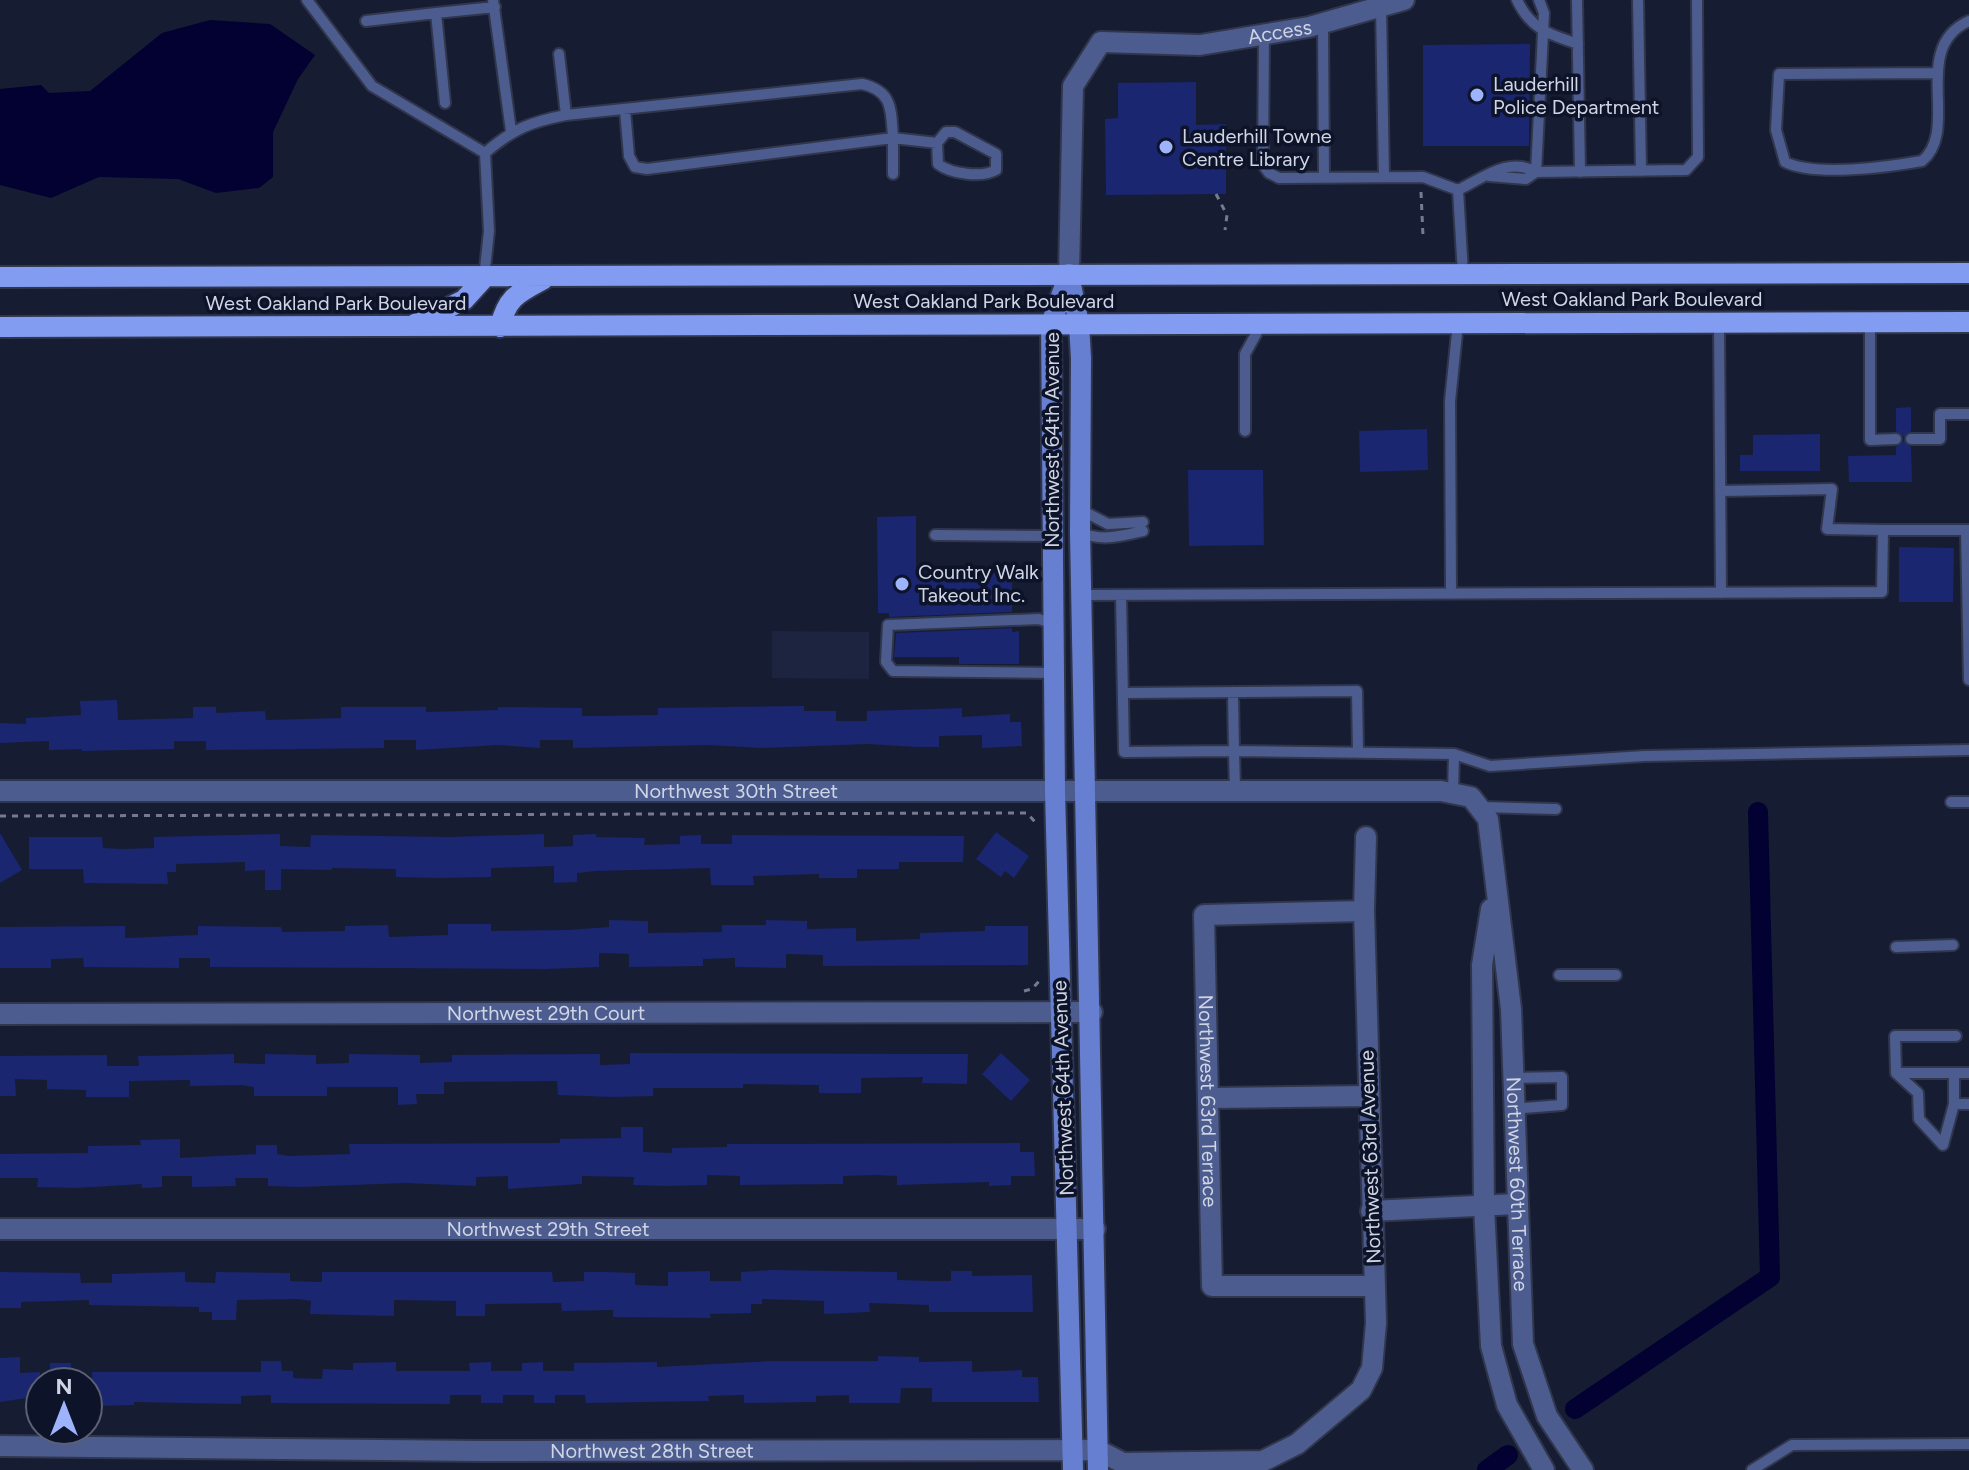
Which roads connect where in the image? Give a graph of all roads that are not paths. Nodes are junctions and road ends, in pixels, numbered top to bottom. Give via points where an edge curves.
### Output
1 (307, 0) edge
2 (1404, 0) edge
3 (1517, 0) edge
4 (1539, 0) edge
5 (1577, 0) edge
6 (1638, 0) edge
7 (1697, 0) edge
8 (494, 4) edge
9 (1381, 7) junction
10 (436, 13) junction
11 (366, 21) dead end
12 (1969, 21) edge
13 (1323, 23) junction
14 (1542, 33) junction
15 (1264, 34) junction
16 (1578, 44) junction
17 (559, 54) dead end
18 (1937, 73) junction
19 (445, 103) dead end
20 (625, 110) junction
21 (566, 115) junction
22 (511, 131) junction
23 (893, 138) junction
24 (937, 143) junction
25 (485, 153) junction
26 (1641, 171) junction
27 (1536, 172) junction
28 (1580, 172) junction
29 (893, 174) dead end
30 (1324, 177) junction
31 (1384, 177) junction
32 (1458, 190) junction
33 (1969, 273) edge
34 (1069, 274) junction
35 (1463, 274) junction
36 (0, 277) edge
37 (548, 277) junction
38 (484, 278) junction
39 (1969, 322) edge
40 (1458, 323) junction
41 (1719, 323) junction
42 (1870, 323) junction
43 (1051, 324) junction
44 (1079, 324) junction
45 (1261, 325) junction
46 (411, 326) junction
47 (0, 327) edge
48 (500, 327) junction
49 (1969, 414) edge
50 (1245, 431) dead end
51 (1896, 439) dead end
52 (1911, 439) dead end
53 (1720, 491) junction
54 (1053, 501) junction
55 (1080, 509) junction
56 (1883, 530) junction
57 (1968, 530) edge
58 (1080, 532) junction
59 (935, 535) dead end
60 (1053, 536) junction
61 (1082, 573) junction
62 (1721, 593) junction
63 (1451, 594) junction
64 (1083, 595) junction
65 (1121, 595) junction
66 (1054, 624) junction
67 (1054, 673) junction
68 (1969, 680) edge
69 (1233, 692) junction
70 (1123, 693) junction
71 (1969, 750) edge
72 (1234, 751) junction
73 (1358, 752) junction
74 (1454, 754) junction
75 (1235, 789) junction
76 (0, 791) edge
77 (1055, 791) junction
78 (1086, 791) junction
79 (1469, 799) junction
80 (1951, 802) dead end
81 (1969, 802) edge
82 (1556, 809) dead end
83 (1366, 837) dead end
84 (1494, 885) junction
85 (1364, 911) junction
86 (1953, 945) dead end
87 (1896, 947) dead end
88 (1559, 975) dead end
89 (1616, 975) dead end
90 (1061, 1012) junction
91 (1092, 1012) junction
92 (0, 1014) edge
93 (1956, 1036) dead end
94 (1896, 1073) junction
95 (1954, 1073) junction
96 (1969, 1073) edge
97 (1513, 1078) junction
98 (1368, 1096) junction
99 (1210, 1098) junction
100 (1954, 1104) junction
101 (1969, 1104) edge
102 (1483, 1108) junction
103 (1513, 1109) junction
104 (1517, 1204) junction
105 (1484, 1206) junction
106 (1371, 1211) junction
107 (0, 1229) edge
108 (1067, 1229) junction
109 (1095, 1229) junction
110 (1374, 1286) junction
111 (1297, 1444) joint
112 (1969, 1444) edge
113 (0, 1446) edge
114 (482, 1460) edge
115 (1073, 1460) edge
116 (1098, 1460) edge
117 (1544, 1470) edge
118 (1583, 1470) edge
119 (1752, 1470) edge

1 - 25 lane via 372,86
2 - 9 street, Access
3 - 14 lane via 1527,20
4 - 14 lane
5 - 16 lane
6 - 26 lane
7 - 26 lane via 1698,157 1686,170
8 - 10 lane
8 - 22 lane
9 - 13 street, Access
9 - 31 lane
10 - 11 lane
10 - 19 lane
12 - 18 lane via 1948,39
13 - 15 street, Access
13 - 30 lane
14 - 16 lane
14 - 27 lane
15 - 30 lane via 1263,165 1279,178
15 - 34 street, Access via 1200,45 1101,42 1073,86
16 - 28 lane
17 - 21 lane
18 - 18 lane via 1936,144 1922,161 1797,168 1785,162 1776,130 1779,74
20 - 21 lane
20 - 23 lane via 862,84 880,88 890,99
20 - 23 lane via 629,156 635,167 647,169
21 - 22 lane
22 - 25 lane
23 - 24 lane
23 - 29 lane
24 - 24 lane via 938,164 948,172 996,170 996,154 955,132 946,132
25 - 38 lane via 489,231
26 - 28 lane
27 - 28 lane
27 - 32 lane via 1525,166 1501,166
30 - 31 lane
31 - 32 lane via 1423,177
32 - 35 lane
33 - 35 main road, West Oakland Park Boulevard
34 - 35 main road, West Oakland Park Boulevard
34 - 37 main road, West Oakland Park Boulevard
34 - 43 street, Northwest 64th Avenue
34 - 44 street, Northwest 64th Avenue
36 - 38 main road, West Oakland Park Boulevard
37 - 38 main road, West Oakland Park Boulevard
37 - 48 main road via 505,305
38 - 46 main road via 464,300
39 - 42 main road, West Oakland Park Boulevard
40 - 41 main road, West Oakland Park Boulevard
40 - 45 main road, West Oakland Park Boulevard
40 - 63 lane via 1450,401
41 - 42 main road, West Oakland Park Boulevard
41 - 53 lane
42 - 51 lane via 1870,440
43 - 44 main road, West Oakland Park Boulevard
43 - 48 main road, West Oakland Park Boulevard
43 - 54 street, Northwest 64th Avenue
44 - 45 main road, West Oakland Park Boulevard
44 - 55 street, Northwest 64th Avenue
45 - 50 lane via 1245,354
46 - 47 main road, West Oakland Park Boulevard
46 - 48 main road, West Oakland Park Boulevard
49 - 52 lane via 1940,414 1940,439
53 - 56 lane via 1832,489 1827,529
53 - 62 lane
54 - 58 street
54 - 60 street, Northwest 64th Avenue
55 - 58 street, Northwest 64th Avenue
55 - 58 lane via 1108,524 1143,526 1114,538
56 - 57 lane
56 - 62 lane via 1882,592
57 - 68 lane
58 - 61 street, Northwest 64th Avenue
59 - 60 lane
60 - 61 street via 1067,547
60 - 66 street, Northwest 64th Avenue
61 - 64 street, Northwest 64th Avenue
62 - 63 lane
63 - 65 lane
64 - 65 lane
64 - 78 street, Northwest 64th Avenue
65 - 70 lane
66 - 67 street, Northwest 64th Avenue
66 - 67 lane via 1039,619 888,625 886,662 893,671
67 - 77 street, Northwest 64th Avenue
69 - 70 lane
69 - 72 lane
69 - 73 lane via 1357,691
70 - 72 lane via 1124,752
71 - 74 lane via 1644,756 1490,766
72 - 73 lane
72 - 75 lane
73 - 74 lane
74 - 79 lane
75 - 78 street, Northwest 30th Street
75 - 79 street, Northwest 30th Street
76 - 77 street, Northwest 30th Street
77 - 78 street, Northwest 30th Street
77 - 90 street, Northwest 64th Avenue
78 - 91 street, Northwest 64th Avenue
79 - 82 lane
79 - 84 street, Northwest 60th Terrace via 1488,819
80 - 81 lane
83 - 85 street, Northwest 63rd Avenue
84 - 97 street, Northwest 60th Terrace via 1511,1009
84 - 102 street, Northwest 60th Terrace via 1482,965
85 - 98 street, Northwest 63rd Avenue
85 - 99 street, Northwest 63rd Terrace via 1204,915
86 - 87 lane
88 - 89 lane
90 - 91 street, Northwest 29th Court
90 - 92 street, Northwest 29th Court
90 - 108 street, Northwest 64th Avenue
91 - 109 street, Northwest 64th Avenue
93 - 94 lane via 1895,1036
94 - 95 lane
94 - 100 lane via 1918,1093 1919,1119 1943,1145
95 - 96 lane
95 - 100 lane
97 - 103 street, Northwest 60th Terrace
97 - 103 lane via 1562,1077 1562,1105
98 - 99 street
98 - 106 street, Northwest 63rd Avenue
99 - 110 street, Northwest 63rd Terrace via 1212,1286
100 - 101 lane
102 - 103 street
102 - 105 street, Northwest 60th Terrace
103 - 104 street, Northwest 60th Terrace
104 - 105 street
104 - 118 street, Northwest 60th Terrace via 1523,1344 1547,1416
105 - 106 street
105 - 117 street, Northwest 60th Terrace via 1491,1346 1507,1405
106 - 110 street, Northwest 63rd Avenue
107 - 108 street, Northwest 29th Street
108 - 109 street, Northwest 29th Street
108 - 115 street, Northwest 64th Avenue
109 - 116 street, Northwest 64th Avenue
110 - 111 street, Northwest 63rd Avenue via 1372,1368 1346,1406
111 - 116 street, Northwest 28th Street via 1263,1461
112 - 119 lane via 1792,1445
113 - 114 street, Northwest 28th Street
114 - 115 street, Northwest 28th Street
115 - 116 street, Northwest 28th Street

